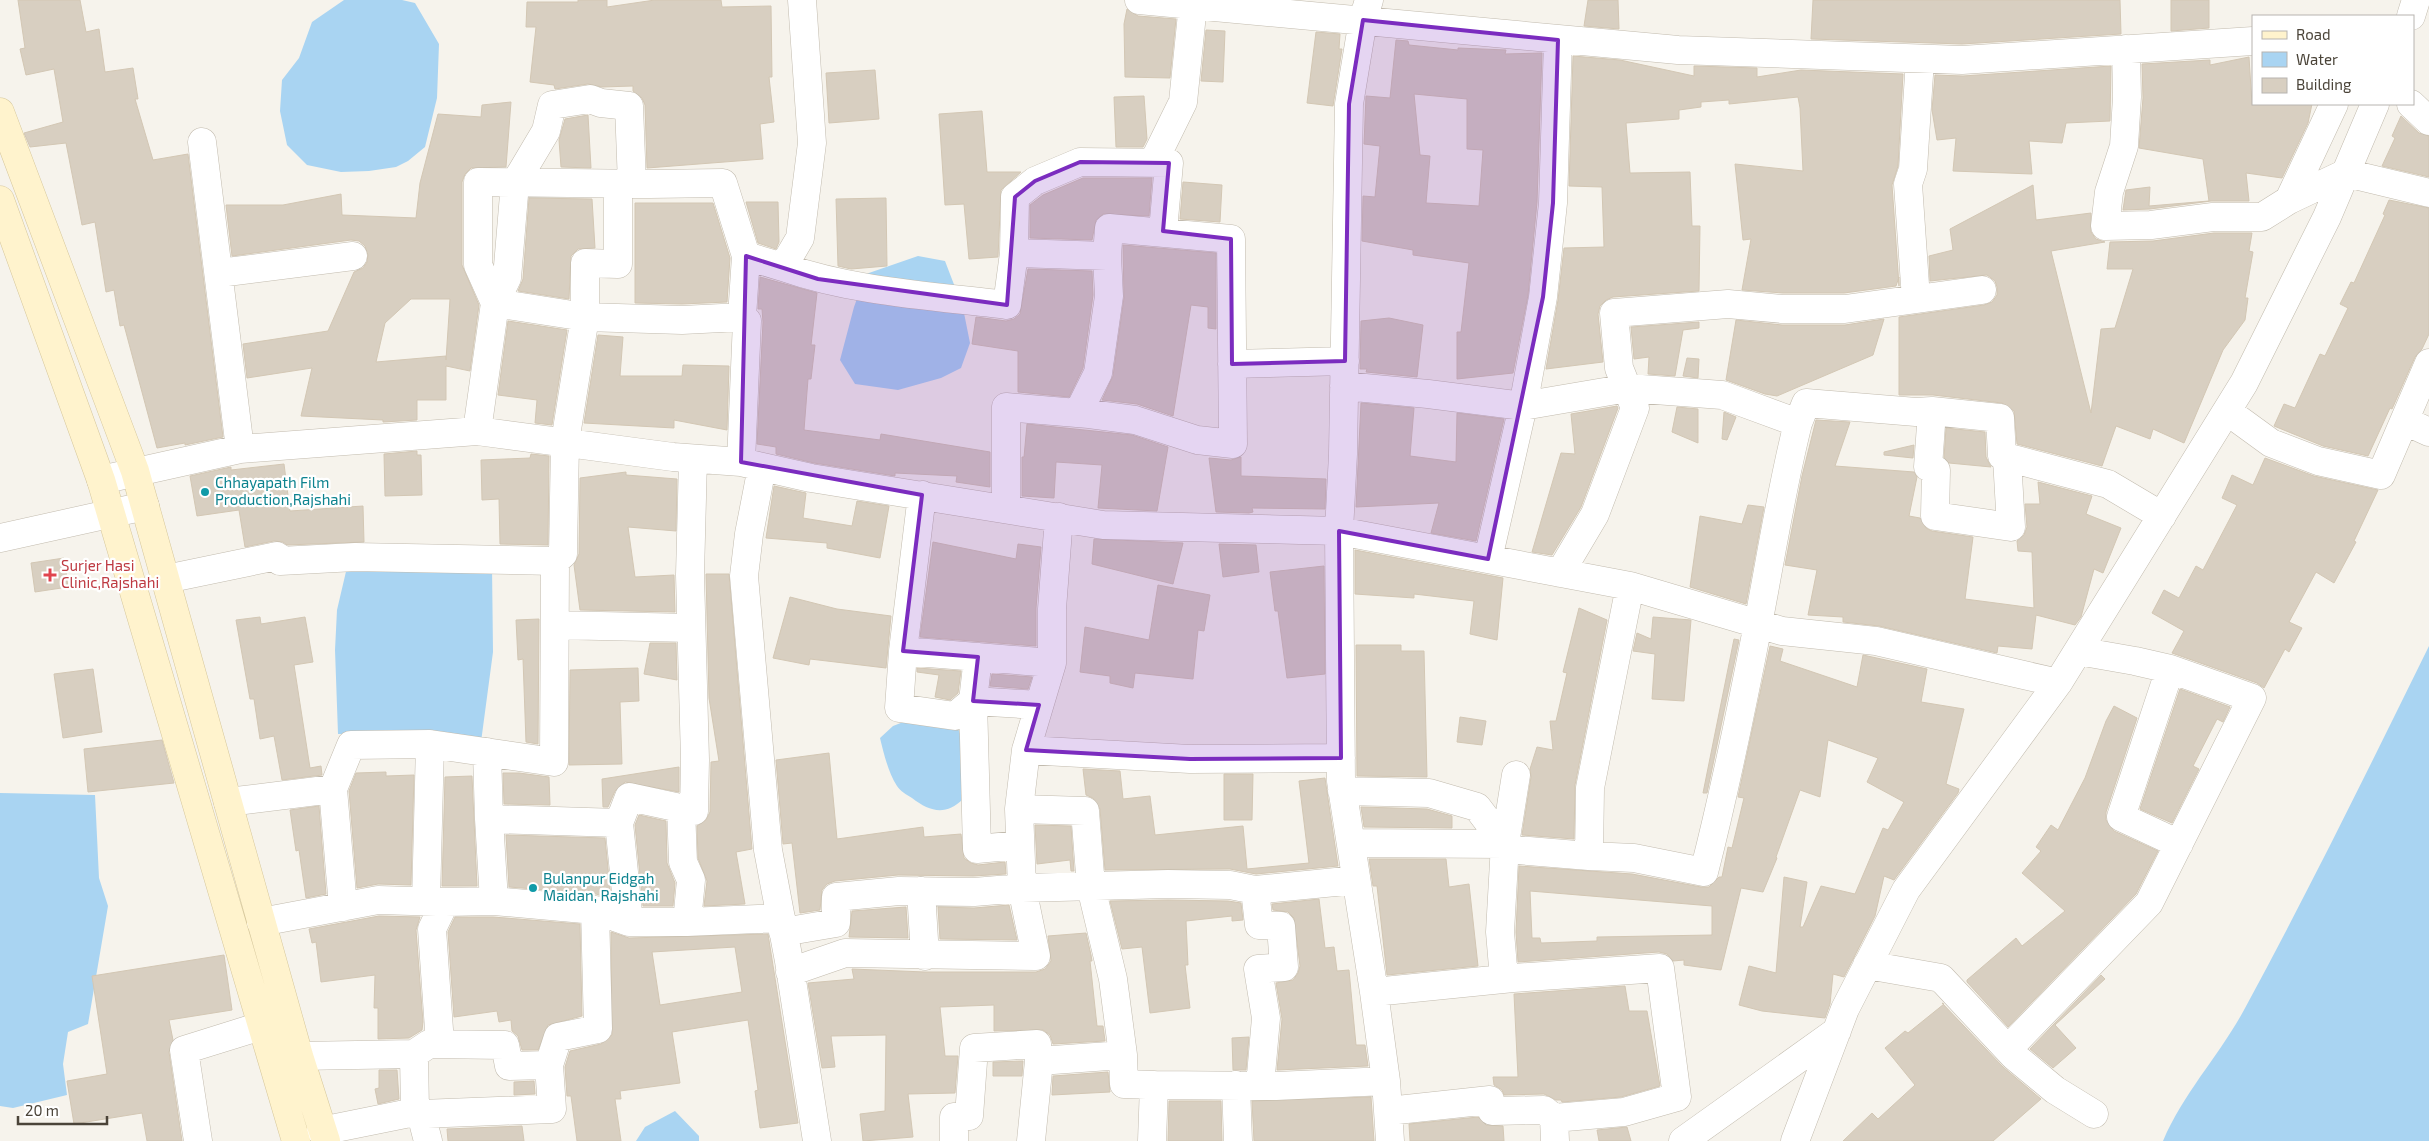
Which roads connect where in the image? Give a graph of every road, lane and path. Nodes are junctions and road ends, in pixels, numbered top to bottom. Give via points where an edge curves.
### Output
1 (802, 0) edge
2 (1139, 0) edge
3 (2416, 0) edge
4 (1193, 4) junction
5 (1366, 10) edge
6 (2411, 15) edge
7 (1558, 40) junction
8 (2252, 41) edge
9 (2126, 49) junction
10 (1920, 58) junction
11 (2334, 105) edge
12 (2375, 105) edge
13 (2412, 105) edge
14 (0, 112) edge
15 (2429, 120) edge
16 (202, 142) dead end
17 (1153, 163) junction
18 (2346, 173) junction
19 (515, 182) junction
20 (625, 184) junction
21 (2429, 193) edge
22 (0, 200) edge
23 (2289, 200) junction
24 (1163, 232) junction
25 (1014, 253) junction
26 (353, 256) dead end
27 (746, 256) junction
28 (1107, 256) junction
29 (783, 267) junction
30 (218, 273) junction
31 (1982, 290) dead end
32 (1916, 299) junction
33 (495, 303) junction
34 (585, 317) junction
35 (742, 317) junction
36 (2429, 363) edge
37 (1232, 364) junction
38 (1344, 373) junction
39 (1628, 388) junction
40 (1522, 409) junction
41 (1932, 411) junction
42 (2227, 411) junction
43 (1078, 413) junction
44 (2405, 421) junction
45 (1798, 423) junction
46 (477, 431) junction
47 (2429, 432) edge
48 (565, 442) junction
49 (240, 449) junction
50 (2007, 458) junction
51 (693, 459) junction
52 (751, 464) junction
53 (135, 471) junction
54 (101, 480) junction
55 (922, 495) junction
56 (145, 506) junction
57 (1006, 509) junction
58 (111, 512) junction
59 (2162, 516) junction
60 (1059, 518) junction
61 (1339, 531) junction
62 (0, 538) edge
63 (1488, 559) junction
64 (555, 561) junction
65 (1560, 573) junction
66 (166, 579) junction
67 (1630, 586) junction
68 (1758, 624) junction
69 (554, 625) junction
70 (691, 628) junction
71 (903, 651) junction
72 (2078, 651) junction
73 (978, 657) junction
74 (1052, 663) junction
75 (2170, 669) junction
76 (2058, 683) junction
77 (973, 701) junction
78 (1039, 705) junction
79 (430, 744) junction
80 (1026, 750) junction
81 (487, 752) junction
82 (1341, 758) junction
83 (1516, 775) dead end
84 (333, 789) junction
85 (1342, 791) junction
86 (228, 802) junction
87 (681, 808) junction
88 (1019, 809) junction
89 (489, 819) junction
90 (619, 823) junction
91 (1350, 843) junction
92 (2179, 844) junction
93 (1020, 845) junction
94 (1504, 847) junction
95 (1589, 856) junction
96 (1356, 880) junction
97 (1091, 887) junction
98 (1022, 888) junction
99 (1255, 890) junction
100 (922, 891) junction
101 (494, 901) junction
102 (436, 902) junction
103 (343, 907) junction
104 (595, 910) junction
105 (261, 922) junction
106 (629, 922) junction
107 (688, 922) junction
108 (782, 925) junction
109 (925, 956) junction
110 (1868, 965) junction
111 (790, 972) junction
112 (1504, 979) junction
113 (1374, 992) junction
114 (261, 1026) junction
115 (1837, 1031) junction
116 (440, 1044) junction
117 (2008, 1049) junction
118 (414, 1054) junction
119 (1123, 1055) junction
120 (299, 1056) junction
121 (1039, 1061) junction
122 (549, 1065) junction
123 (1386, 1081) junction
124 (1154, 1085) junction
125 (1248, 1086) junction
126 (1388, 1111) junction
127 (418, 1113) junction
128 (2094, 1114) dead end
129 (1554, 1129) edge
130 (324, 1136) edge
131 (198, 1141) edge
132 (296, 1141) edge
133 (428, 1141) edge
134 (817, 1141) edge
135 (954, 1141) edge
136 (1031, 1141) edge
137 (1152, 1141) edge
138 (1238, 1141) edge
139 (1390, 1141) edge
140 (1683, 1141) edge
141 (1795, 1141) edge

1 - 29 street via 812,143 800,238
2 - 4 street
3 - 6 street
4 - 5 street
4 - 17 street via 1183,102
5 - 7 street
5 - 38 street via 1349,104
7 - 10 street via 1678,50
7 - 40 street via 1553,203 1543,297
8 - 9 street
9 - 10 street via 1962,60
9 - 23 street via 2124,146 2109,192 2105,226 2151,225 2213,217 2262,217
10 - 32 street via 1913,169 1908,184
11 - 23 street
12 - 18 street
13 - 15 street
14 - 53 street
16 - 30 street
17 - 24 street via 1169,163
17 - 25 street via 1080,162 1035,181 1015,197
18 - 21 street
18 - 23 street
18 - 42 street via 2327,217
19 - 20 street
19 - 20 street via 546,131 552,105 590,99 629,106
19 - 33 street via 507,278
19 - 33 street via 478,182 478,265
20 - 27 street via 723,183
20 - 34 street via 618,264 585,263
22 - 54 street
24 - 28 street via 1109,228
24 - 37 street via 1231,238
25 - 28 street
25 - 29 street via 1007,305 818,279
26 - 30 street
27 - 29 street
27 - 35 street
28 - 43 street via 1109,296 1098,373
30 - 49 street
31 - 32 street
32 - 39 street via 1845,309 1782,309 1728,304 1614,313 1619,368
33 - 34 street
33 - 46 street
34 - 35 street via 682,320
34 - 48 street
35 - 52 street via 747,321
36 - 44 street
37 - 38 street
37 - 43 street via 1233,444 1197,440 1135,420
38 - 40 street via 1428,394
38 - 61 street
39 - 40 street
39 - 45 street via 1722,395
39 - 65 street via 1635,408 1630,425 1595,514
40 - 63 street
41 - 45 street via 1806,403
41 - 50 street via 2000,418 2002,456
41 - 50 street via 1928,467 1936,470 1935,516 2011,527
42 - 44 street via 2271,443 2318,461 2381,475
42 - 59 street
43 - 57 street via 1006,407
44 - 47 street
45 - 68 street via 1784,476
46 - 48 street
46 - 49 street
48 - 51 street
48 - 64 street via 563,554
49 - 53 street
50 - 59 street via 2108,484
51 - 52 street
51 - 70 street
52 - 55 street via 812,478
52 - 108 street via 744,576 768,850
53 - 54 street
53 - 56 street
54 - 58 street
55 - 57 street
55 - 71 street
56 - 58 street
56 - 66 street
57 - 60 street
58 - 62 street
58 - 114 street
59 - 72 street
60 - 61 street via 1103,525
60 - 74 street via 1052,609
61 - 63 street
61 - 82 street
63 - 65 street
64 - 66 street via 355,557 280,561 277,556
64 - 69 street
65 - 67 street
66 - 86 street
67 - 68 street
67 - 95 street via 1590,788
68 - 76 street via 1782,631 1876,641
68 - 95 street via 1722,802 1704,872 1634,858
69 - 70 street
69 - 81 street via 554,762
70 - 87 street via 694,810
71 - 73 street
71 - 77 street via 899,708 955,716
72 - 75 street
72 - 76 street
73 - 74 street
73 - 77 street
74 - 78 street
75 - 92 street via 2121,818
75 - 92 street via 2252,698
76 - 110 street via 1906,890
77 - 78 street
77 - 93 street via 977,848
78 - 80 street
79 - 81 street
79 - 84 street via 351,745
79 - 102 street
80 - 82 street via 1190,759
80 - 88 street
81 - 89 street
82 - 85 street
83 - 94 street
84 - 86 street
84 - 103 street
85 - 91 street
85 - 94 street via 1429,793 1477,807
86 - 105 street
87 - 90 street via 629,797
87 - 107 street via 683,862 691,880
88 - 93 street
88 - 97 street via 1085,811
89 - 90 street
89 - 101 street
90 - 106 street
91 - 94 street
91 - 96 street
92 - 117 street via 2149,903
93 - 98 street
94 - 95 street
94 - 112 street via 1500,932
96 - 99 street
96 - 113 street
97 - 98 street
97 - 99 street via 1230,885
97 - 119 street via 1113,978
98 - 100 street via 974,892
98 - 109 street via 1036,956
99 - 125 street via 1259,925 1281,926 1284,967 1258,969 1266,1018
100 - 108 street via 836,897 836,923
100 - 109 street
101 - 102 street
101 - 104 street
102 - 103 street via 378,900
102 - 116 street via 432,929
103 - 105 street
104 - 106 street
104 - 122 street via 598,1029 558,1037
105 - 120 street
106 - 107 street
107 - 108 street
108 - 111 street
109 - 111 street via 845,953
110 - 115 street
110 - 117 street via 1941,978
111 - 134 street
112 - 113 street
112 - 129 street via 1660,968 1677,1098
113 - 123 street
114 - 131 street via 184,1050
114 - 132 street
115 - 140 street
115 - 141 street
116 - 118 street via 429,1044
116 - 122 street via 505,1045 509,1066
117 - 128 street via 2055,1090
118 - 120 street
118 - 127 street
119 - 121 street
119 - 124 street via 1124,1084
120 - 130 street
121 - 135 street via 1037,1044 974,1048 970,1116 954,1117
121 - 136 street
122 - 127 street via 552,1109
123 - 125 street
123 - 126 street
124 - 125 street
124 - 137 street
125 - 138 street
126 - 129 street via 1490,1100 1492,1111 1544,1110
126 - 139 street
127 - 130 street
127 - 133 street

